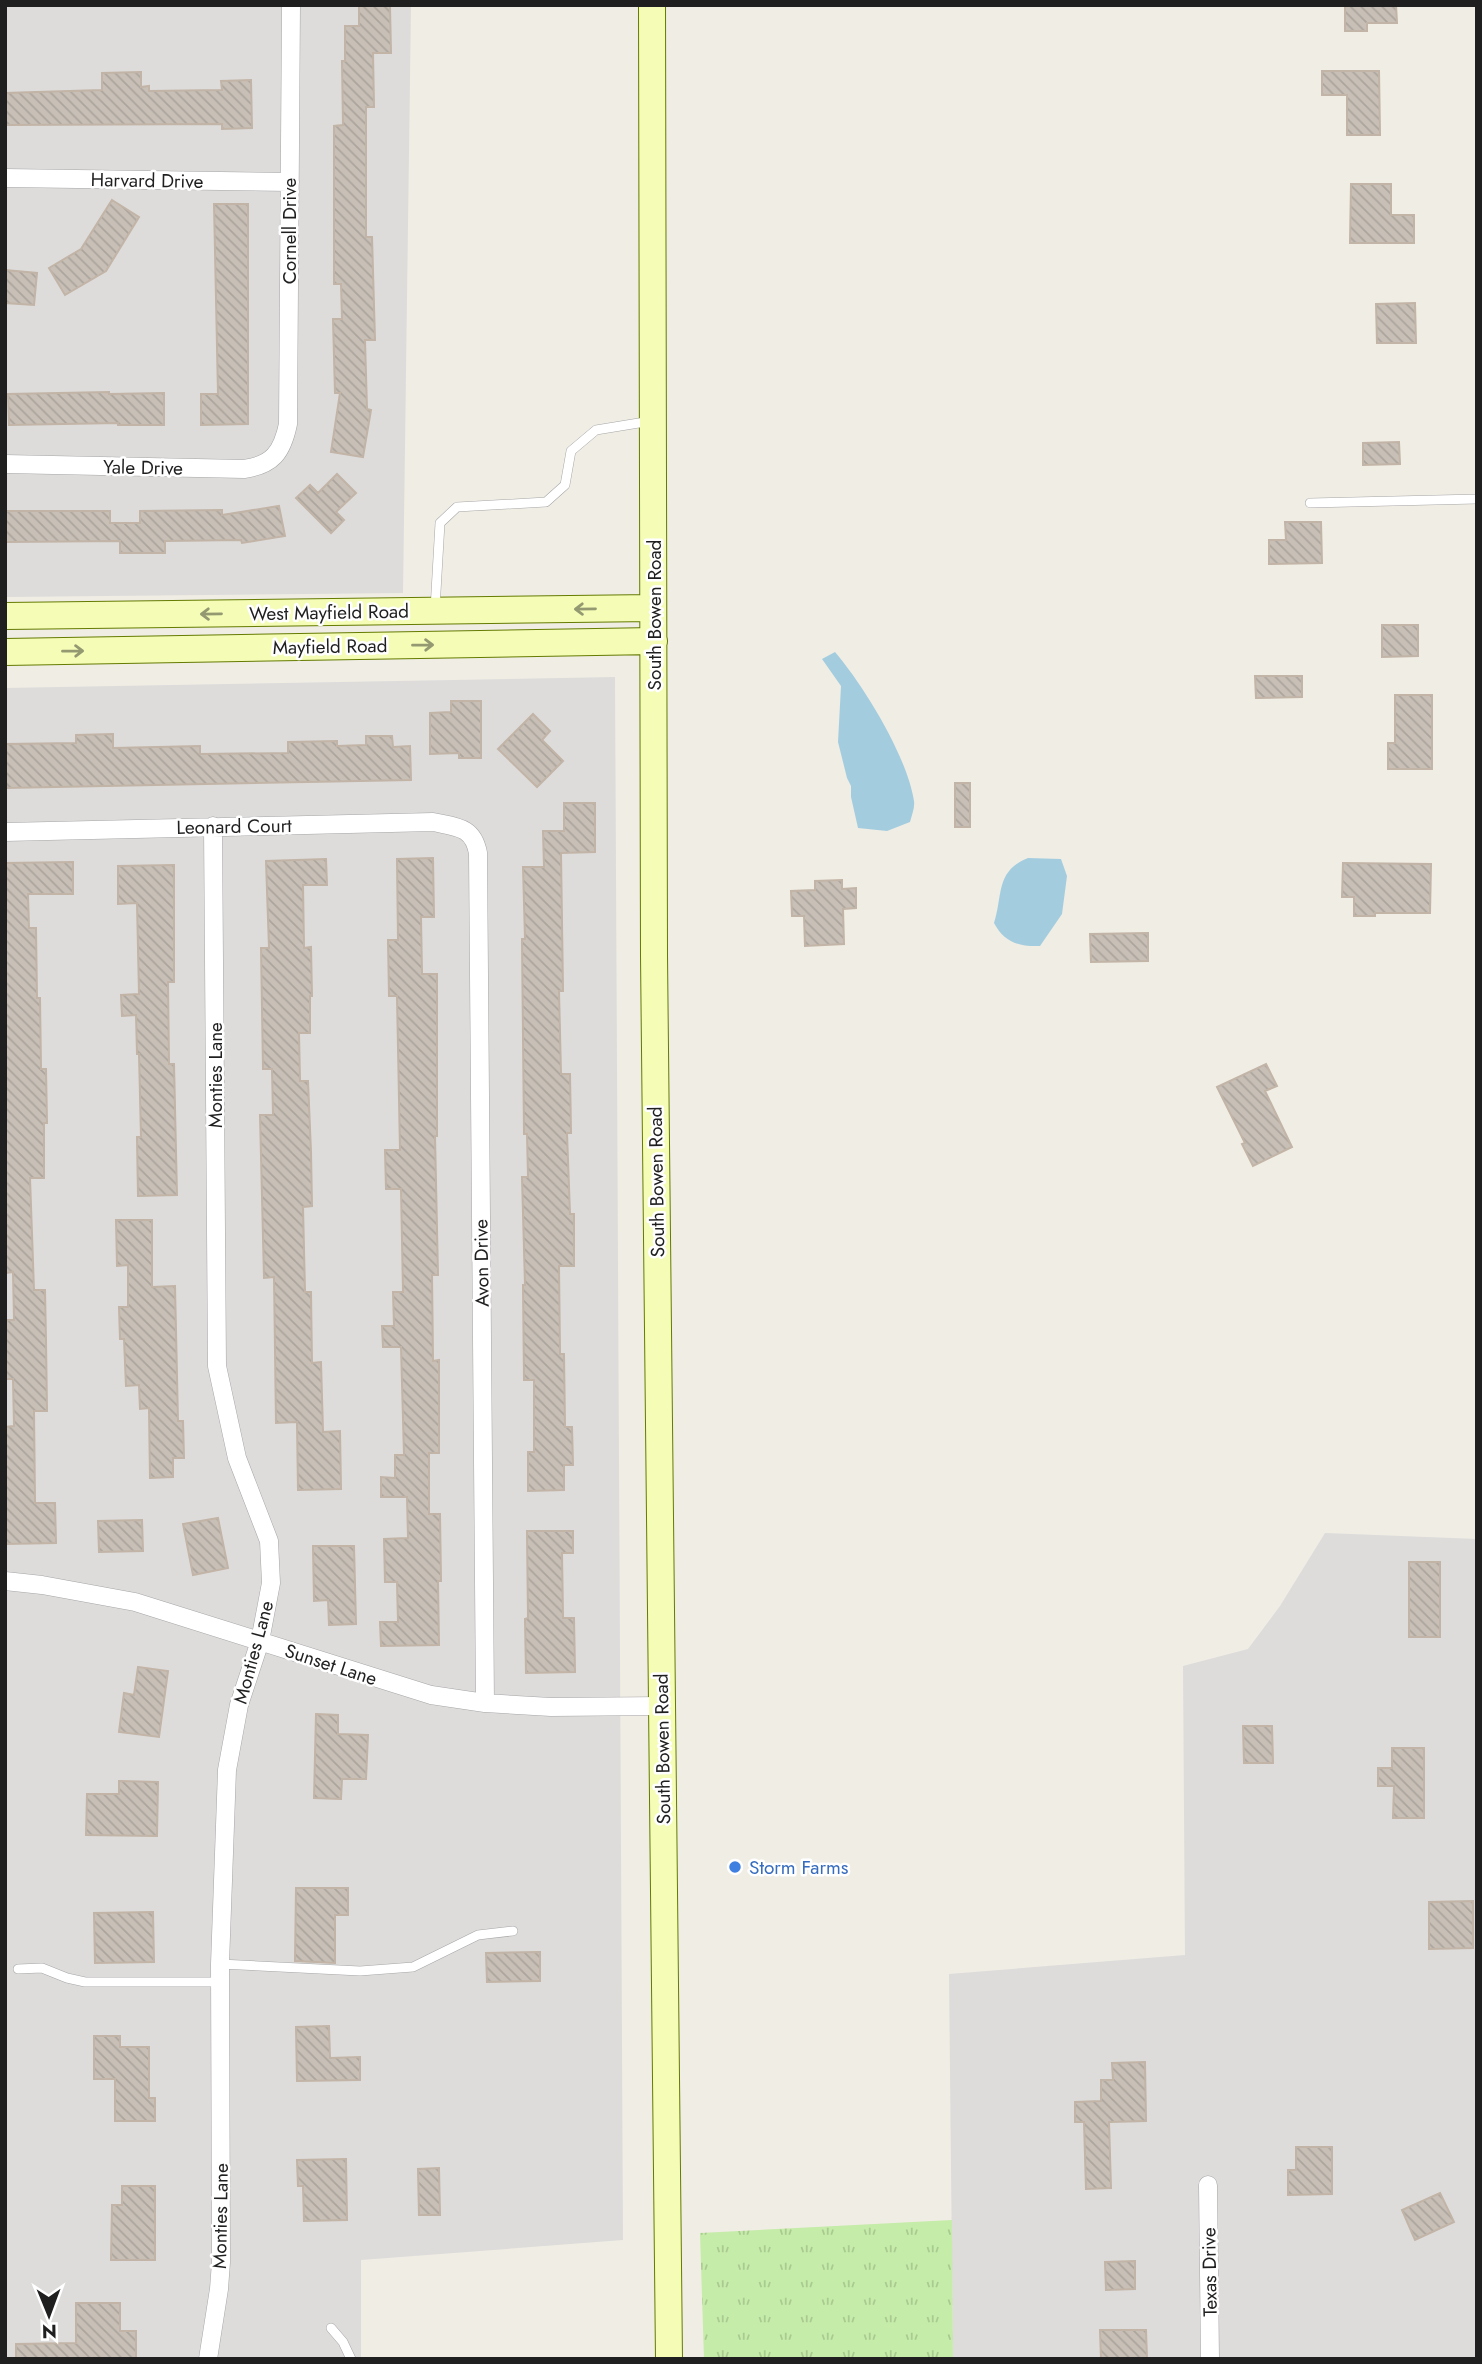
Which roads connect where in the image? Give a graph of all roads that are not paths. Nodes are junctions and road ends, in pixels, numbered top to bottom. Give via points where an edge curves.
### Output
1 (291, 5) edge
2 (652, 5) edge
3 (5, 178) edge
4 (290, 182) junction
5 (653, 420) junction
6 (276, 453) joint
7 (5, 464) edge
8 (1477, 499) edge
9 (1310, 503) dead end
10 (653, 608) junction
11 (435, 610) junction
12 (5, 616) edge
13 (654, 640) junction
14 (5, 652) edge
15 (213, 826) junction
16 (462, 829) joint
17 (5, 832) edge
18 (5, 1581) edge
19 (260, 1641) junction
20 (485, 1703) junction
21 (662, 1706) junction
22 (513, 1931) dead end
23 (19, 1969) dead end
24 (220, 1973) junction
25 (1208, 2185) dead end
26 (331, 2328) dead end
27 (208, 2359) edge
28 (351, 2359) edge
29 (669, 2359) edge
30 (1210, 2359) edge

1 - 4 street, Cornell Drive
2 - 5 main road, South Bowen Road
3 - 4 street, Harvard Drive
4 - 6 street, Cornell Drive via 288,424
5 - 10 main road, South Bowen Road
5 - 11 lane via 596,430 572,451 565,485 546,502 457,507 440,523
6 - 7 street, Yale Drive via 263,466 244,469
8 - 9 lane
10 -> 11 main road, West Mayfield Road
10 - 13 main road, South Bowen Road
11 -> 12 main road, West Mayfield Road
14 -> 13 main road, Mayfield Road
13 - 21 main road, South Bowen Road
15 - 16 street, Leonard Court via 433,822
15 - 17 street, Leonard Court
15 - 19 street, Monties Lane via 217,1366 237,1458 269,1541 271,1583
16 - 20 street, Avon Drive via 476,841 478,853
18 - 19 street, Sunset Lane via 135,1602
19 - 20 street, Sunset Lane via 431,1695
19 - 24 street, Monties Lane via 239,1705 227,1770
20 - 21 street, Sunset Lane
21 - 29 main road, South Bowen Road
22 - 24 lane via 478,1935 413,1967
23 - 24 lane via 42,1968 85,1982
24 - 27 street, Monties Lane via 221,2262
25 - 30 street, Texas Drive
26 - 28 lane

